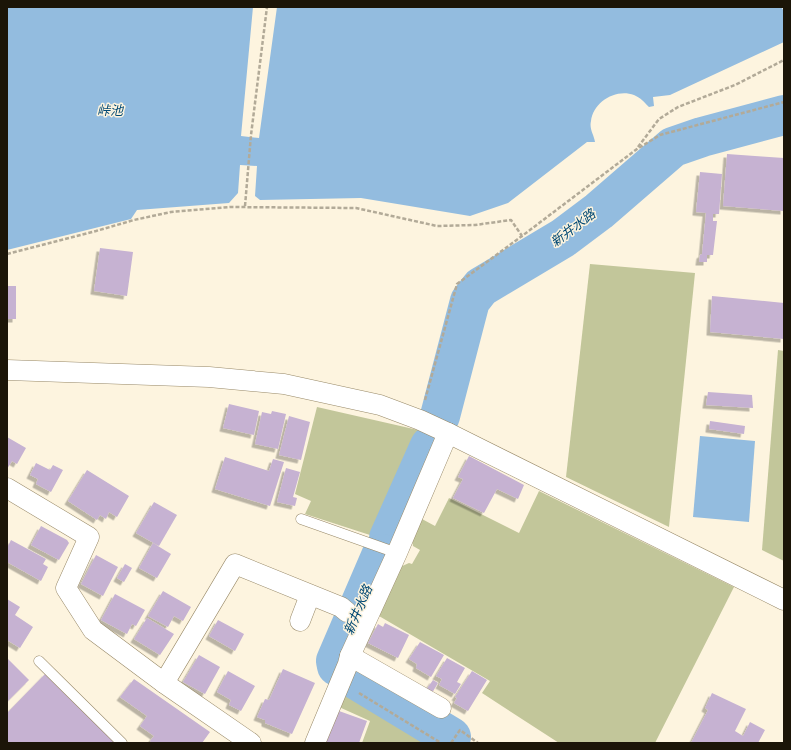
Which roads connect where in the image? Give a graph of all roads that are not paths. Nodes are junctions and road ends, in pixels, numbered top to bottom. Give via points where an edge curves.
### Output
1 (7, 370) edge
2 (448, 433) junction
3 (7, 488) edge
4 (301, 519) dead end
5 (397, 552) junction
6 (310, 595) junction
7 (784, 600) edge
8 (347, 612) dead end
9 (300, 621) dead end
10 (39, 661) dead end
11 (346, 667) junction
12 (164, 683) junction
13 (441, 708) dead end
14 (122, 743) edge
15 (251, 743) edge
16 (315, 743) edge

1 - 2 street via 209,377 284,384 380,405
2 - 5 street
2 - 7 street
3 - 12 street via 89,537 66,588 93,630
4 - 5 lane
5 - 11 street
6 - 8 street via 341,607
6 - 9 street
6 - 12 street via 235,564
10 - 14 lane
11 - 13 street
11 - 16 street
12 - 15 street

